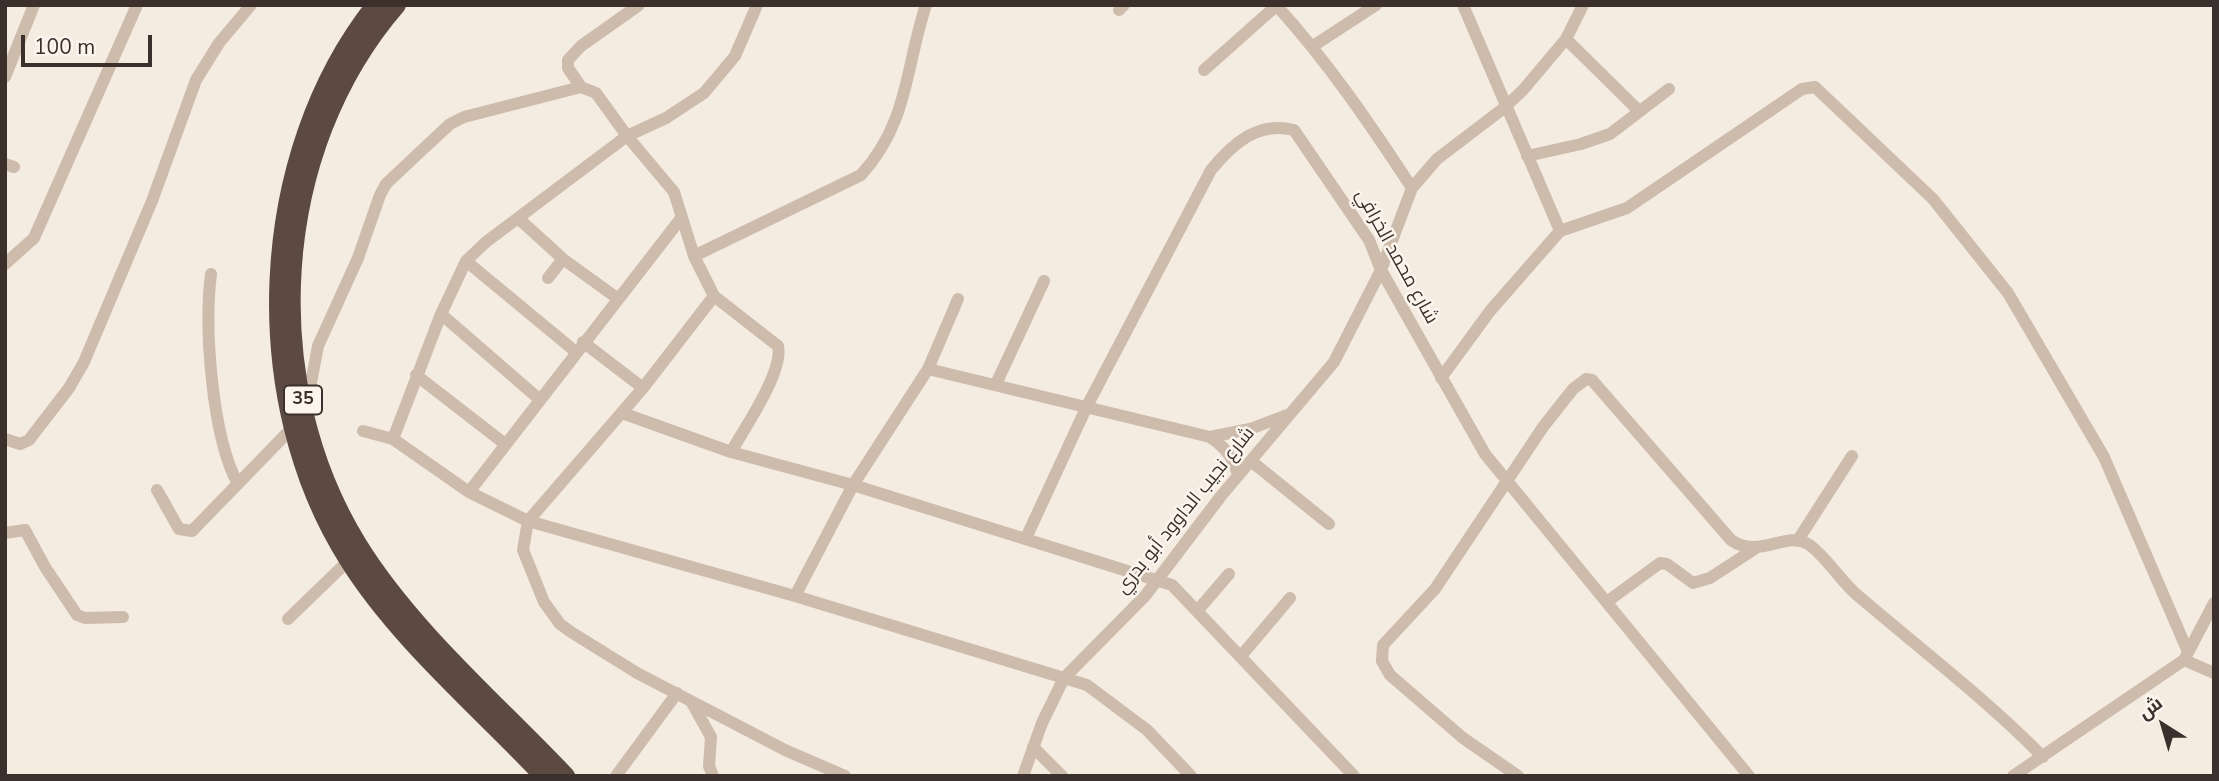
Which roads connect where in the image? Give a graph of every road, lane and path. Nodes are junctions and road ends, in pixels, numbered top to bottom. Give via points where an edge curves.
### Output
1 (34, 5) edge
2 (136, 5) edge
3 (251, 5) edge
4 (375, 5) edge
5 (397, 5) edge
6 (639, 5) edge
7 (757, 5) edge
8 (926, 5) edge
9 (1276, 5) edge
10 (1376, 5) edge
11 (1463, 5) edge
12 (1583, 5) edge
13 (1566, 39) junction
14 (1313, 46) junction
15 (9, 56) edge
16 (1204, 70) dead end
17 (5, 77) edge
18 (580, 86) junction
19 (1668, 89) dead end
20 (1504, 108) junction
21 (1638, 110) junction
22 (627, 136) junction
23 (1527, 156) junction
24 (1412, 188) junction
25 (682, 217) junction
26 (518, 218) junction
27 (1560, 231) junction
28 (694, 256) junction
29 (563, 259) junction
30 (466, 261) junction
31 (5, 264) edge
32 (1381, 270) junction
33 (211, 274) dead end
34 (548, 278) dead end
35 (1044, 281) dead end
36 (714, 296) junction
37 (617, 298) junction
38 (958, 299) dead end
39 (441, 314) junction
40 (579, 347) junction
41 (928, 369) junction
42 (416, 375) junction
43 (1441, 378) junction
44 (996, 384) junction
45 (643, 388) junction
46 (539, 399) junction
47 (1087, 405) junction
48 (622, 413) junction
49 (1290, 413) junction
50 (299, 420) junction
51 (363, 430) dead end
52 (1210, 437) junction
53 (5, 439) edge
54 (393, 439) junction
55 (505, 444) junction
56 (731, 452) junction
57 (1853, 456) dead end
58 (1251, 461) junction
59 (1238, 475) junction
60 (1505, 481) junction
61 (238, 484) junction
62 (853, 485) junction
63 (157, 491) dead end
64 (469, 492) junction
65 (528, 521) junction
66 (1329, 524) dead end
67 (5, 533) edge
68 (1026, 538) junction
69 (1798, 540) junction
70 (1756, 548) junction
71 (348, 561) junction
72 (1229, 574) dead end
73 (1159, 579) junction
74 (795, 596) junction
75 (1290, 598) dead end
76 (1608, 601) junction
77 (2214, 603) edge
78 (1198, 610) junction
79 (123, 617) dead end
80 (288, 619) dead end
81 (1241, 656) junction
82 (2186, 656) junction
83 (2214, 673) edge
84 (1064, 678) junction
85 (682, 696) junction
86 (1032, 747) junction
87 (528, 748) junction
88 (2043, 757) junction
89 (554, 774) edge
90 (616, 776) edge
91 (713, 776) edge
92 (845, 776) edge
93 (1023, 776) edge
94 (1062, 776) edge
95 (1191, 776) edge
96 (1354, 776) edge
97 (1518, 776) edge
98 (1748, 776) edge
99 (2013, 776) edge

1 - 15 street
2 - 31 street via 34,238
3 - 53 street via 196,80 152,201 74,379 29,440 20,444
4 - 50 highway, 35 via 354,32 320,96 301,145 281,225 279,323 285,388
5 - 50 highway, 35 via 365,48 333,107 315,149 299,211 292,319
6 - 18 street via 568,60
7 - 22 street via 735,56 704,93
8 - 28 street via 902,107 873,162 851,182
9 - 14 street
9 - 16 street
10 - 14 street
11 - 20 street
12 - 13 street
13 - 20 street
13 - 21 street
14 - 24 street
15 - 17 street
18 - 22 street via 596,93
18 - 50 street via 450,124 386,184 318,346
19 - 21 street
20 - 23 street
20 - 24 street via 1437,159
21 - 23 street via 1603,137
22 - 25 street via 668,184
22 - 26 street
23 - 27 street
24 - 32 street, شارع نجيب الداوود أبو بدري
25 - 28 street
25 - 37 street
26 - 29 street
26 - 30 street
27 - 43 street via 1490,311
27 - 82 street via 1627,208 1802,89 1821,89 1933,199 2008,293 2104,457
28 - 36 street
29 - 34 street
29 - 37 street
30 - 39 street
30 - 40 street
32 - 43 street, شارع محمد الخرافي
32 - 47 street, شارع محمد الخرافي via 1369,240 1303,139 1294,130 1262,128 1226,151 1211,170
32 - 49 street, شارع نجيب الداوود أبو بدري via 1334,362
33 - 61 street via 209,354 227,456
35 - 44 street
36 - 45 street
36 - 56 street via 775,342 779,353 761,399
37 - 40 street
38 - 41 street
39 - 42 street
39 - 46 street
40 - 45 street
40 - 46 street
41 - 44 street
41 - 62 street
42 - 54 street
42 - 55 street
43 - 60 street, شارع محمد الخرافي
44 - 47 street
45 - 48 street
46 - 55 street
47 - 52 street
47 - 68 street, شارع محمد الخرافي
48 - 56 street
48 - 65 street
49 - 52 street via 1250,429
49 - 58 street, شارع نجيب الداوود أبو بدري
50 - 61 street
50 - 71 highway, 35 via 317,501
50 - 87 highway, 35 via 359,545
51 - 54 street
52 - 59 street via 1234,460
54 - 64 street
55 - 64 street
56 - 62 street
57 - 69 street
58 - 59 street, شارع نجيب الداوود أبو بدري
58 - 66 street
59 - 73 street, شارع نجيب الداوود أبو بدري
60 - 70 street via 1566,397 1579,382 1589,379 1731,540
60 - 76 street, شارع محمد الخرافي
60 - 97 street via 1435,589 1388,637 1381,654 1390,674 1463,738
61 - 63 street via 198,527 186,532 174,523
62 - 68 street
62 - 74 street
64 - 65 street
65 - 74 street
65 - 85 street via 523,539 526,560 537,590 560,624
67 - 79 street via 26,530 44,567 77,615
68 - 73 street
69 - 70 street
69 - 88 street via 1813,547 1856,594 1987,702
70 - 76 street via 1701,582 1693,583 1660,563
71 - 80 street
71 - 87 highway, 35 via 386,611
72 - 78 street
73 - 78 street
73 - 84 street, شارع نجيب الداوود أبو بدري
74 - 84 street
75 - 81 street
76 - 98 street, شارع محمد الخرافي
77 - 82 street
78 - 81 street
81 - 96 street
82 - 83 street
82 - 88 street
84 - 86 street, شارع نجيب الداوود أبو بدري
84 - 95 street via 1096,689 1120,707
85 - 90 street
85 - 91 street via 702,717 710,737
85 - 92 street
86 - 93 street, شارع نجيب الداوود أبو بدري
86 - 94 street
87 - 89 highway, 35
88 - 99 street

